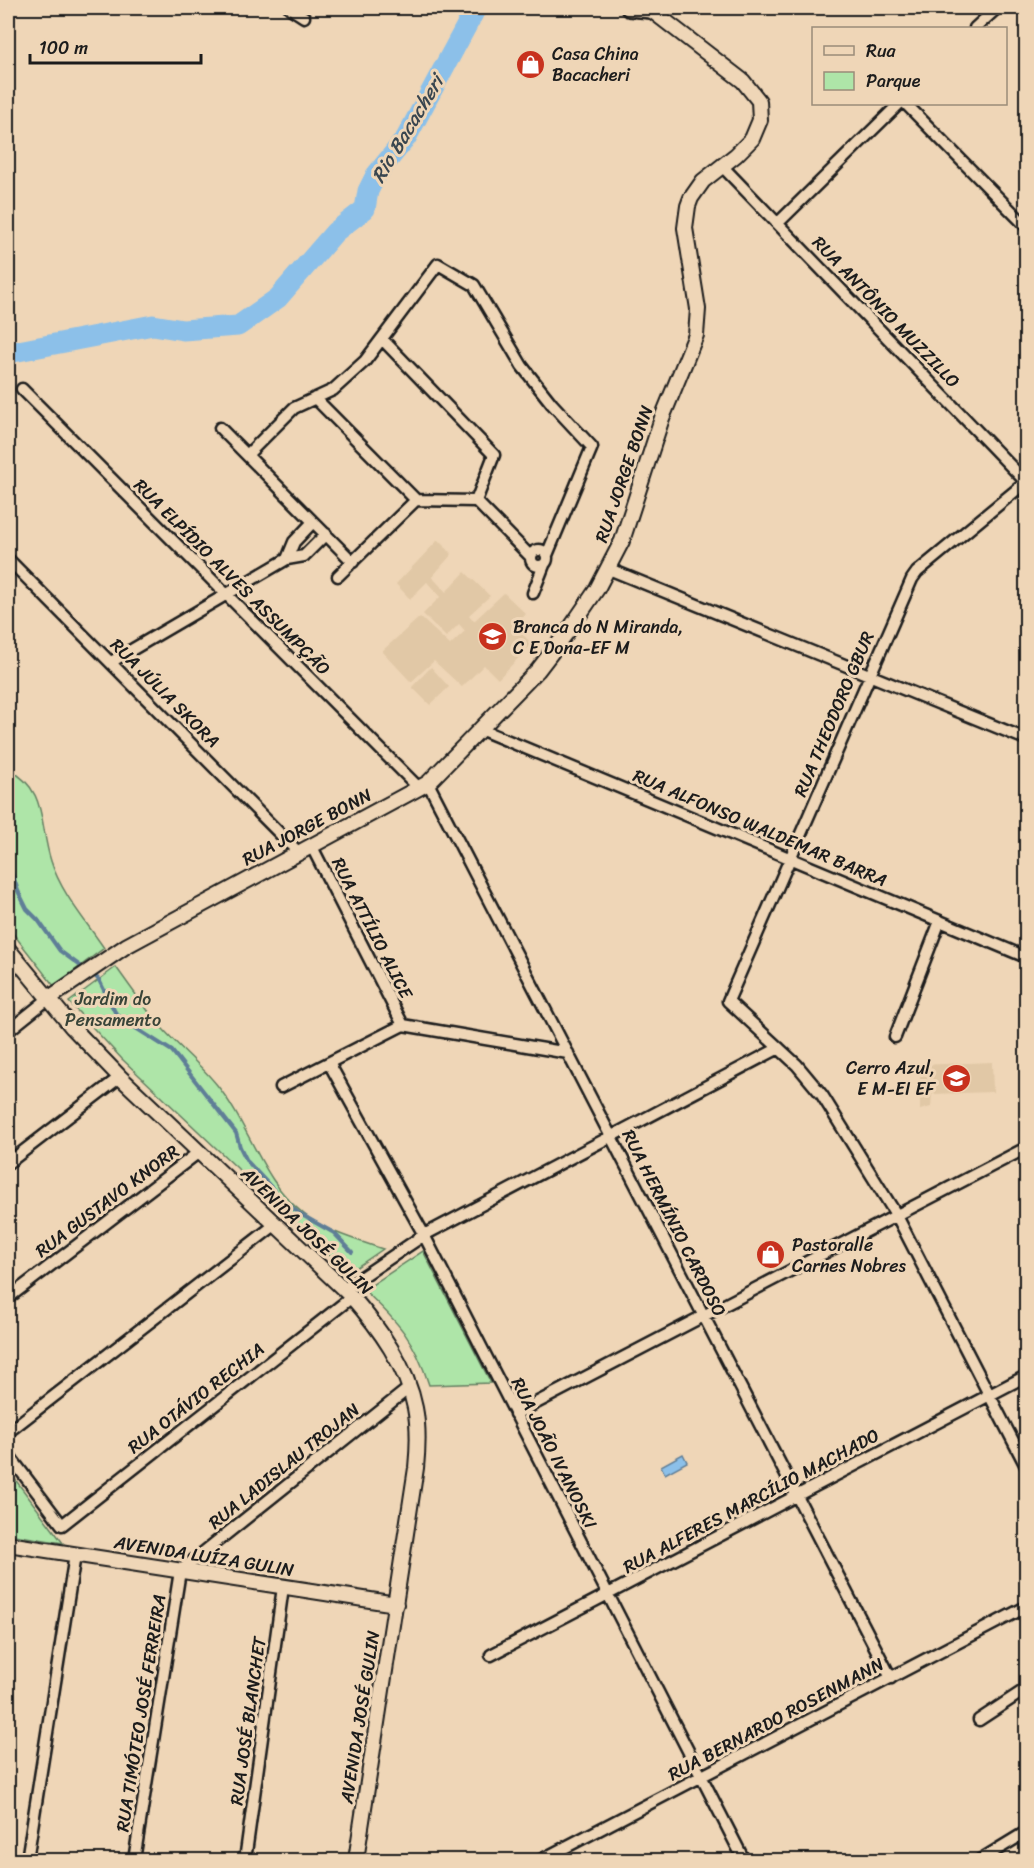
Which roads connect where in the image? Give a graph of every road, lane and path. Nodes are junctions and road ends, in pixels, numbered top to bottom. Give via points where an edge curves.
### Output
1 (290, 8) edge
2 (629, 8) edge
3 (997, 8) edge
4 (658, 9) edge
5 (304, 17) dead end
6 (976, 27) edge
7 (898, 105) edge
8 (907, 105) edge
9 (722, 166) junction
10 (778, 223) junction
11 (1026, 226) edge
12 (383, 340) junction
13 (22, 389) dead end
14 (315, 398) junction
15 (220, 428) dead end
16 (247, 455) junction
17 (1026, 482) edge
18 (416, 500) junction
19 (476, 501) junction
20 (313, 522) junction
21 (326, 534) junction
22 (8, 559) edge
23 (287, 559) junction
24 (545, 560) junction
25 (353, 562) junction
26 (609, 569) junction
27 (338, 576) dead end
28 (533, 593) dead end
29 (226, 595) junction
30 (111, 662) junction
31 (869, 675) junction
32 (482, 730) junction
33 (1026, 739) edge
34 (423, 785) junction
35 (311, 845) junction
36 (298, 852) junction
37 (790, 859) junction
38 (940, 921) junction
39 (8, 949) edge
40 (1026, 957) edge
41 (48, 999) junction
42 (403, 1025) junction
43 (8, 1030) edge
44 (895, 1037) dead end
45 (779, 1048) junction
46 (568, 1053) junction
47 (329, 1063) junction
48 (120, 1077) junction
49 (281, 1087) dead end
50 (611, 1136) junction
51 (1026, 1148) edge
52 (199, 1152) junction
53 (8, 1163) edge
54 (897, 1216) junction
55 (276, 1224) junction
56 (424, 1235) junction
57 (348, 1293) junction
58 (8, 1298) edge
59 (704, 1316) junction
60 (1026, 1376) edge
61 (409, 1388) junction
62 (990, 1395) junction
63 (515, 1414) junction
64 (8, 1432) edge
65 (8, 1454) edge
66 (1026, 1466) edge
67 (797, 1496) junction
68 (8, 1544) edge
69 (75, 1555) junction
70 (180, 1571) junction
71 (284, 1587) junction
72 (608, 1594) junction
73 (396, 1604) junction
74 (1026, 1607) edge
75 (491, 1655) dead end
76 (891, 1678) junction
77 (1026, 1689) edge
78 (979, 1720) dead end
79 (701, 1777) junction
80 (1026, 1832) edge
81 (1001, 1856) edge
82 (27, 1860) edge
83 (134, 1860) edge
84 (245, 1860) edge
85 (356, 1860) edge
86 (541, 1860) edge
87 (744, 1860) edge
88 (980, 1860) edge

1 - 5 street
2 - 4 main road
3 - 6 street
4 - 9 street, RUA JORGE BONN via 743,81 759,101 760,120 752,139
7 - 10 street
8 - 11 street
9 - 10 street, RUA ANTÔNIO MUZZILLO
9 - 26 street, RUA JORGE BONN via 703,181 688,207 685,228 698,309 696,335
10 - 17 street, RUA ANTÔNIO MUZZILLO
12 - 14 street via 338,387
12 - 19 street via 494,455
12 - 24 street via 438,264 474,285 522,366 592,447
13 - 29 street, RUA ELPÍDIO ALVES ASSUMPÇÃO
14 - 16 street via 294,408
14 - 18 street
15 - 16 street
16 - 20 street
17 - 31 street, RUA THEODORO GBUR via 917,572
18 - 19 street
18 - 25 street
19 - 24 street via 531,557 534,552 543,551
20 - 21 street
20 - 23 street via 294,542
21 - 23 street via 304,556
21 - 25 street
22 - 30 street, RUA JÚLIA SKORA
23 - 29 street
24 - 28 street
25 - 27 street
26 - 31 street
26 - 32 street, RUA JORGE BONN via 549,656
29 - 30 street
29 - 34 street, RUA ELPÍDIO ALVES ASSUMPÇÃO
30 - 36 street, RUA JÚLIA SKORA
31 - 33 street
31 - 37 street, RUA THEODORO GBUR
32 - 34 street, RUA JORGE BONN
32 - 37 street, RUA ALFONSO WALDEMAR BARRA
34 - 35 street, RUA JORGE BONN
34 - 46 street, RUA HERMÍNIO CARDOSO
35 - 36 street, RUA JORGE BONN
35 - 42 street, RUA ATTÍLIO ALICE
36 - 41 street, RUA JORGE BONN via 126,946
37 - 38 street, RUA ALFONSO WALDEMAR BARRA
37 - 45 street, RUA THEODORO GBUR via 728,1001
38 - 40 street, RUA ALFONSO WALDEMAR BARRA
38 - 44 street
39 - 41 street, AVENIDA JOSÉ GULIN
41 - 43 street
41 - 48 street, AVENIDA JOSÉ GULIN
42 - 46 street
42 - 47 street
45 - 50 street, RUA OTÁVIO RECHIA
45 - 54 street via 822,1095
46 - 50 street, RUA HERMÍNIO CARDOSO
47 - 49 street
47 - 56 street, RUA JOÃO IVANOSKI
48 - 52 street, AVENIDA JOSÉ GULIN
48 - 53 street
50 - 56 street, RUA OTÁVIO RECHIA
50 - 59 street, RUA HERMÍNIO CARDOSO
51 - 54 street
52 - 55 street, AVENIDA JOSÉ GULIN
52 - 58 street, RUA GUSTAVO KNORR
54 - 59 street
54 - 62 street
55 - 57 street, AVENIDA JOSÉ GULIN
55 - 64 street
56 - 57 street, RUA OTÁVIO RECHIA
56 - 63 street, RUA JOÃO IVANOSKI
57 - 61 street, AVENIDA JOSÉ GULIN via 381,1334
57 - 65 street, RUA OTÁVIO RECHIA via 62,1525
59 - 63 street
59 - 67 street, RUA HERMÍNIO CARDOSO
60 - 62 street, RUA ALFERES MARCÍLIO MACHADO
61 - 70 street, RUA LADISLAU TROJAN
61 - 73 street, AVENIDA JOSÉ GULIN via 417,1421 417,1452
62 - 66 street
62 - 67 street, RUA ALFERES MARCÍLIO MACHADO
63 - 72 street, RUA JOÃO IVANOSKI
67 - 72 street, RUA ALFERES MARCÍLIO MACHADO
67 - 76 street, RUA HERMÍNIO CARDOSO
68 - 69 street, AVENIDA LUÍZA GULIN
69 - 70 street, AVENIDA LUÍZA GULIN
69 - 82 street
70 - 71 street, AVENIDA LUÍZA GULIN
70 - 83 street, RUA TIMÓTEO JOSÉ FERREIRA
71 - 73 street, AVENIDA LUÍZA GULIN
71 - 84 street, RUA JOSÉ BLANCHET
72 - 75 street, RUA ALFERES MARCÍLIO MACHADO
72 - 79 street, RUA JOÃO IVANOSKI
73 - 85 street, AVENIDA JOSÉ GULIN
74 - 76 street, RUA BERNARDO ROSENMANN
76 - 79 street, RUA BERNARDO ROSENMANN
77 - 78 street
79 - 86 street, RUA BERNARDO ROSENMANN
79 - 87 street, RUA JOÃO IVANOSKI
80 - 81 street
81 - 88 street

